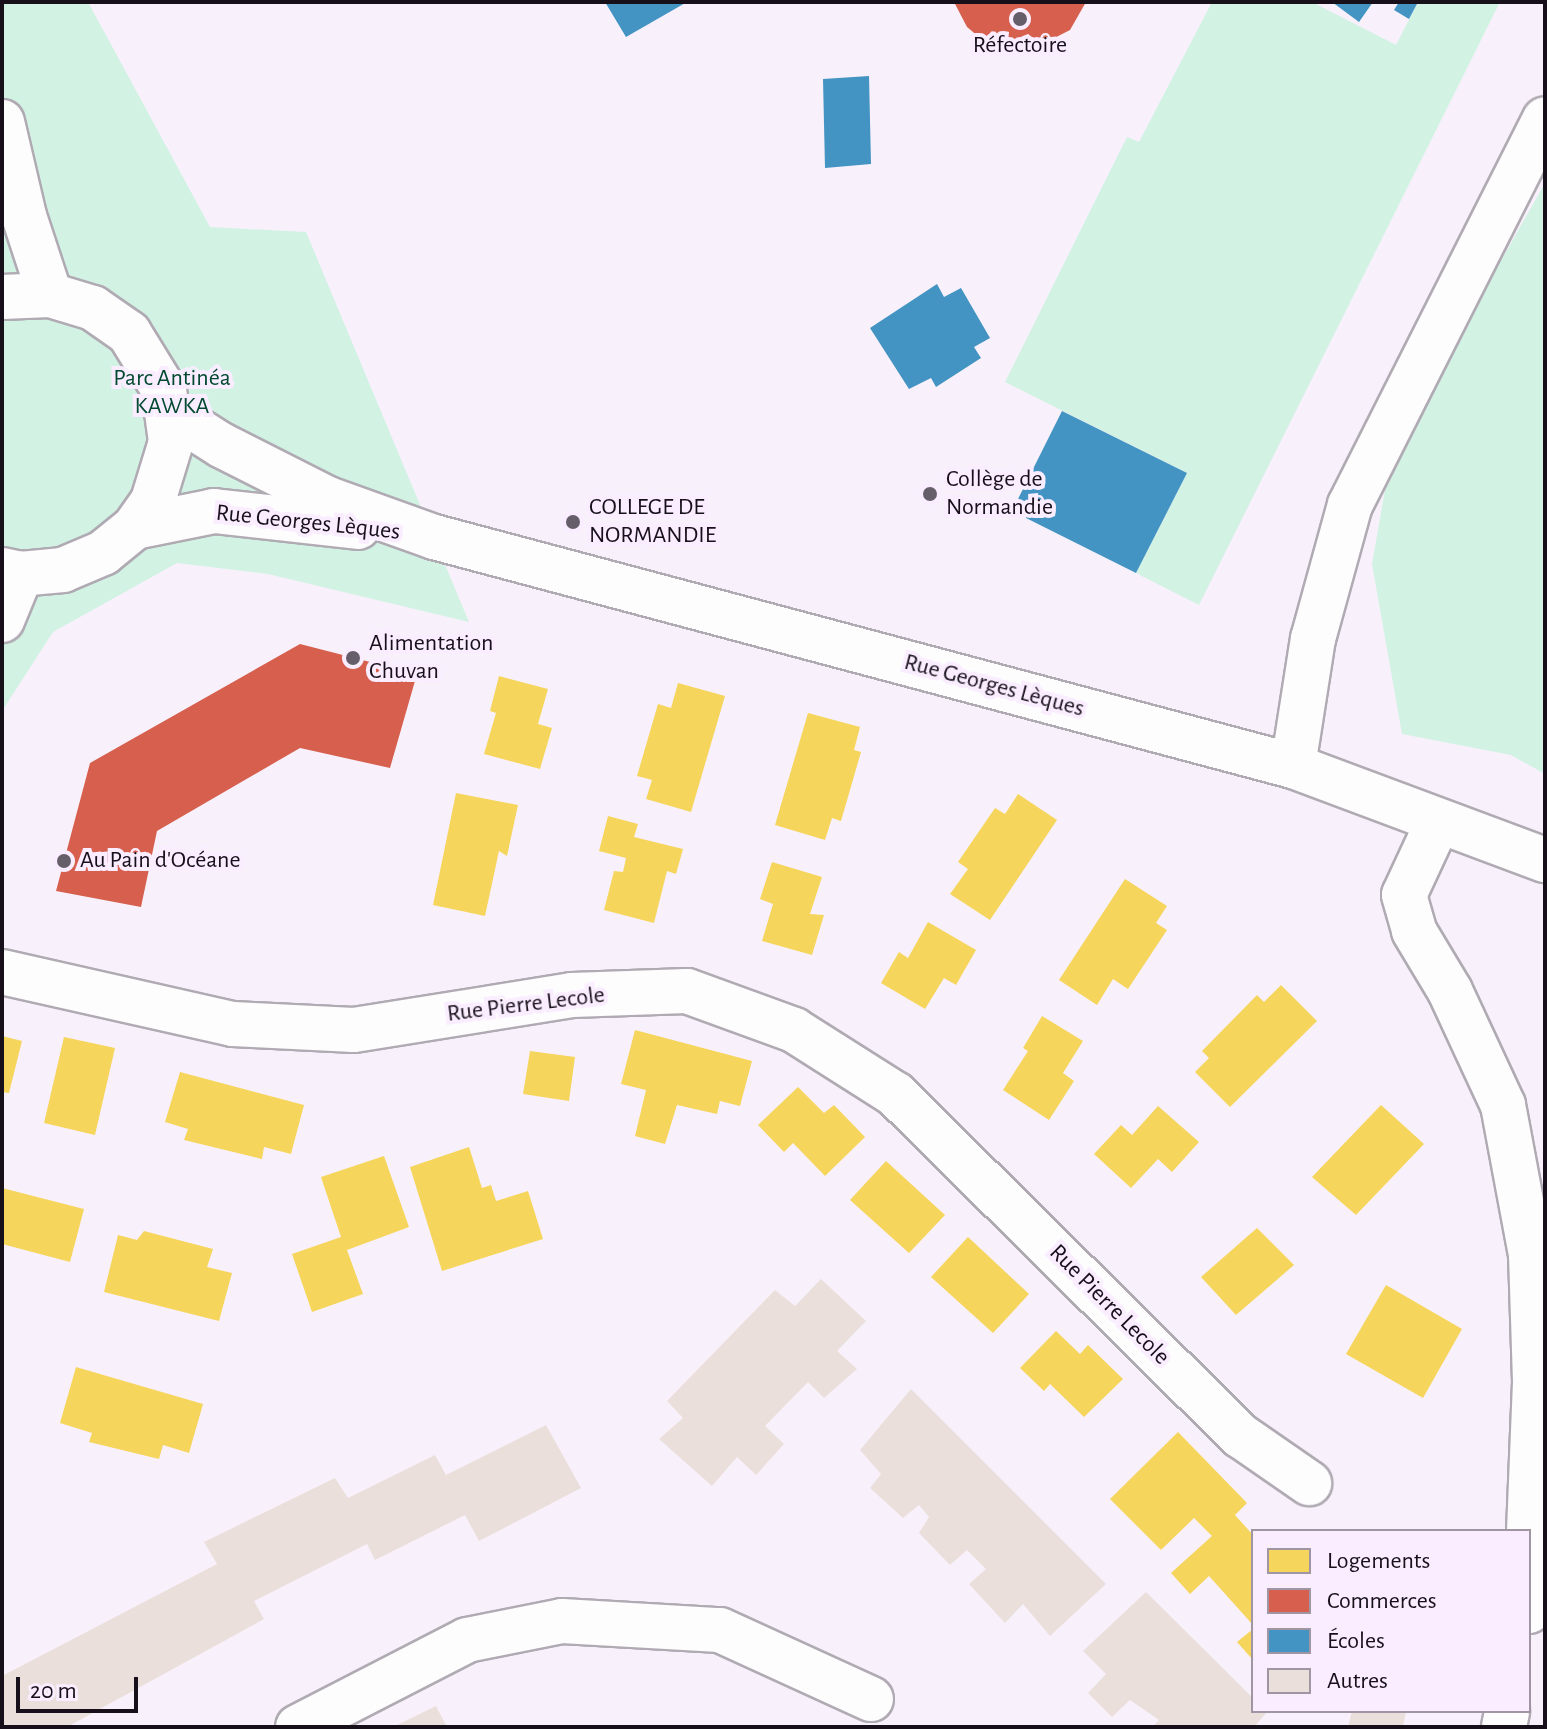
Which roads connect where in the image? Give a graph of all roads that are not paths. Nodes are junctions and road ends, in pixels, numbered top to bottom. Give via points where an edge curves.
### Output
1 (1545, 119) edge
2 (2, 122) edge
3 (50, 295) junction
4 (2, 297) edge
5 (169, 412) junction
6 (135, 527) junction
7 (434, 537) junction
8 (12, 572) edge
9 (2, 620) edge
10 (1293, 766) junction
11 (1437, 824) junction
12 (1545, 860) edge
13 (2, 972) edge
14 (1309, 1483) dead end
15 (1529, 1529) edge
16 (1545, 1557) edge
17 (1531, 1604) edge
18 (871, 1699) dead end
19 (298, 1727) edge

1 - 10 main road via 1350,505 1313,639
2 - 3 main road
3 - 4 main road
3 - 5 main road via 93,308 129,333 155,369
5 - 6 main road via 165,473
5 - 7 main road, Rue Georges Lèques via 328,499
6 - 7 main road, Rue Georges Lèques via 214,511
6 - 8 main road via 103,553 63,570
7 - 10 main road, Rue Georges Lèques
8 - 9 main road
10 - 11 main road, Rue Georges Lèques
11 - 12 main road, Rue Georges Lèques
11 - 15 main road via 1404,895 1414,931 1450,991 1503,1105 1531,1254 1535,1382
13 - 14 main road, Rue Pierre Lecole via 233,1024 354,1030 572,995 687,991 794,1030 895,1094 1241,1436
16 - 17 main road
18 - 19 main road via 720,1630 562,1621 467,1640

